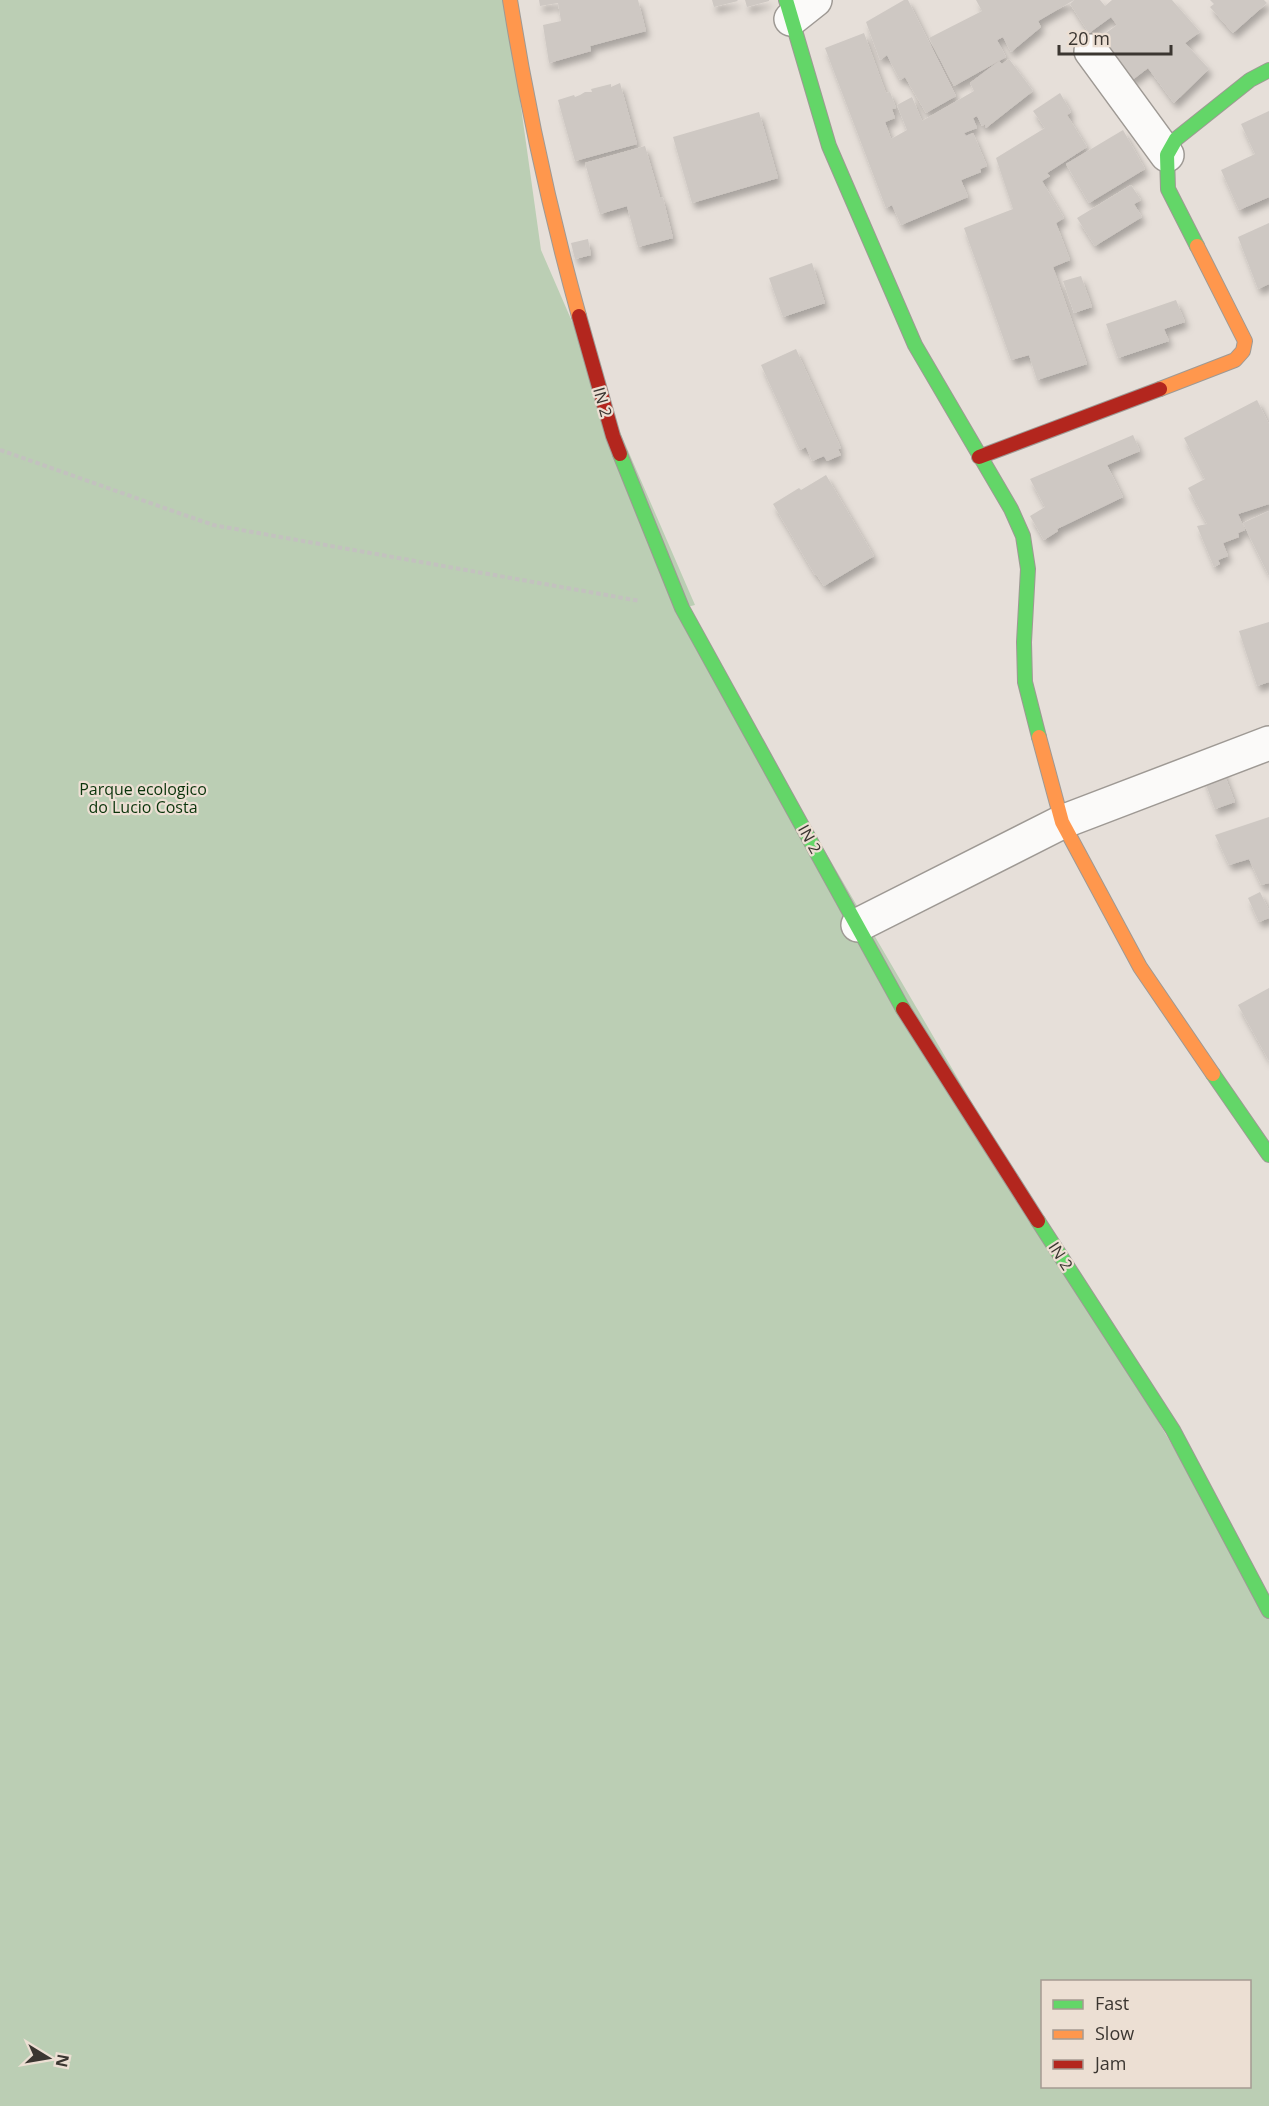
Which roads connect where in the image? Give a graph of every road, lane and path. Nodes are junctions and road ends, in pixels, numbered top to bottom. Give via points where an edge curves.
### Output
1 (510, 0) edge
2 (798, 6) edge
3 (1092, 51) dead end
4 (1269, 70) edge
5 (1167, 155) junction
6 (0, 450) edge
7 (979, 457) junction
8 (682, 608) junction
9 (1269, 743) edge
10 (1062, 822) junction
11 (858, 925) junction
12 (1269, 1155) edge
13 (1269, 1611) edge

1 - 8 street, IN 2 via 523,80 563,257 613,436
2 - 7 street via 829,146 915,345
3 - 5 street
4 - 5 street via 1250,80 1176,139
5 - 7 street via 1168,189 1245,341 1243,351 1235,360
6 - 8 path via 213,525
7 - 10 street via 1023,536 1028,569 1025,682
8 - 11 street, IN 2
9 - 10 street
10 - 11 street
10 - 12 street via 1140,967
11 - 13 street, IN 2 via 910,1022 1173,1430

